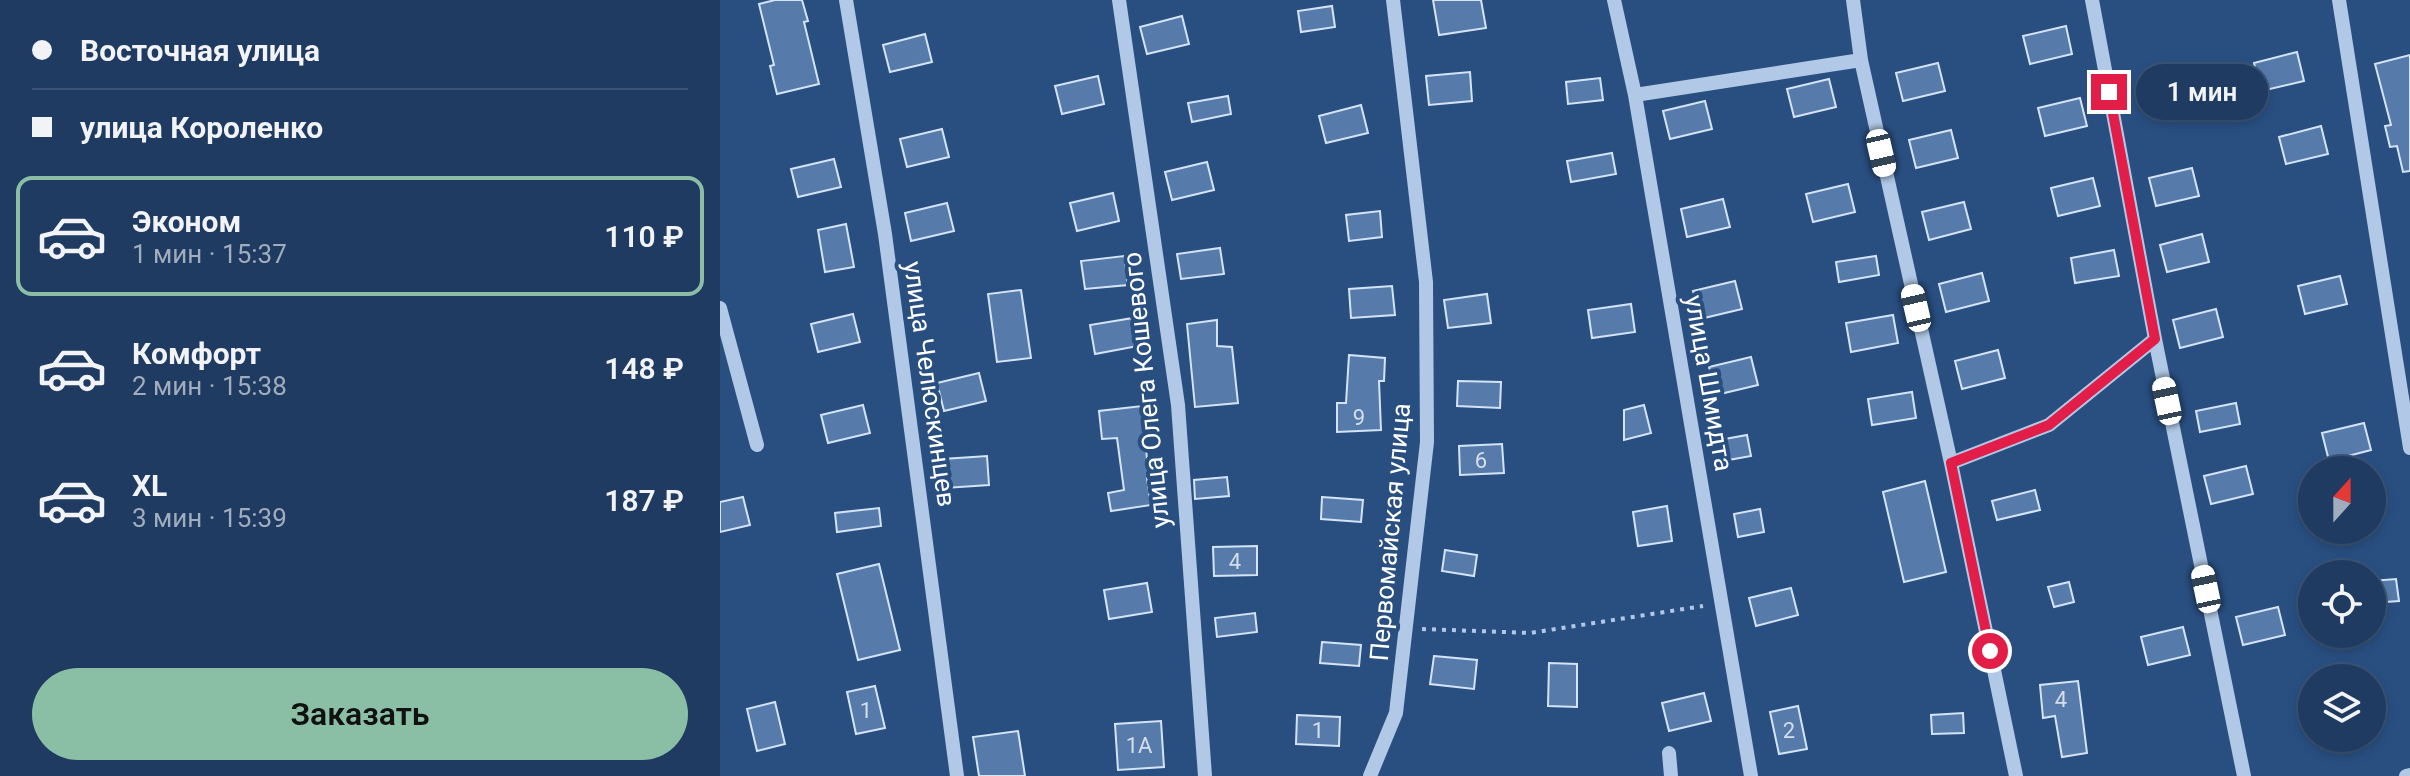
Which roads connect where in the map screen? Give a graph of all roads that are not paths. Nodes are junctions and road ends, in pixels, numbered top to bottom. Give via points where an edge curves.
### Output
1 (846, 0) edge
2 (1119, 0) edge
3 (1393, 0) edge
4 (1614, 0) edge
5 (1853, 0) edge
6 (2092, 0) edge
7 (2339, 0) edge
8 (1861, 60) junction
9 (1635, 95) junction
10 (720, 308) edge
11 (2155, 339) junction
12 (757, 445) dead end
13 (2410, 448) edge
14 (1951, 463) junction
15 (1669, 753) dead end
16 (957, 776) edge
17 (1205, 776) edge
18 (1370, 776) edge
19 (1671, 776) edge
20 (1751, 776) edge
21 (2016, 776) edge
22 (2244, 776) edge

1 - 16 street, улица Челюскинцев via 885,234
2 - 17 street, улица Олега Кошевого via 1178,405
3 - 18 street, Первомайская улица via 1426,282 1427,442 1396,713
4 - 9 street, улица Шмидта
5 - 8 street
6 - 11 street
7 - 13 street
8 - 9 street
8 - 14 street
9 - 20 street, улица Шмидта
10 - 12 street
11 - 14 street via 2049,425
11 - 22 street
14 - 21 street
15 - 19 street

